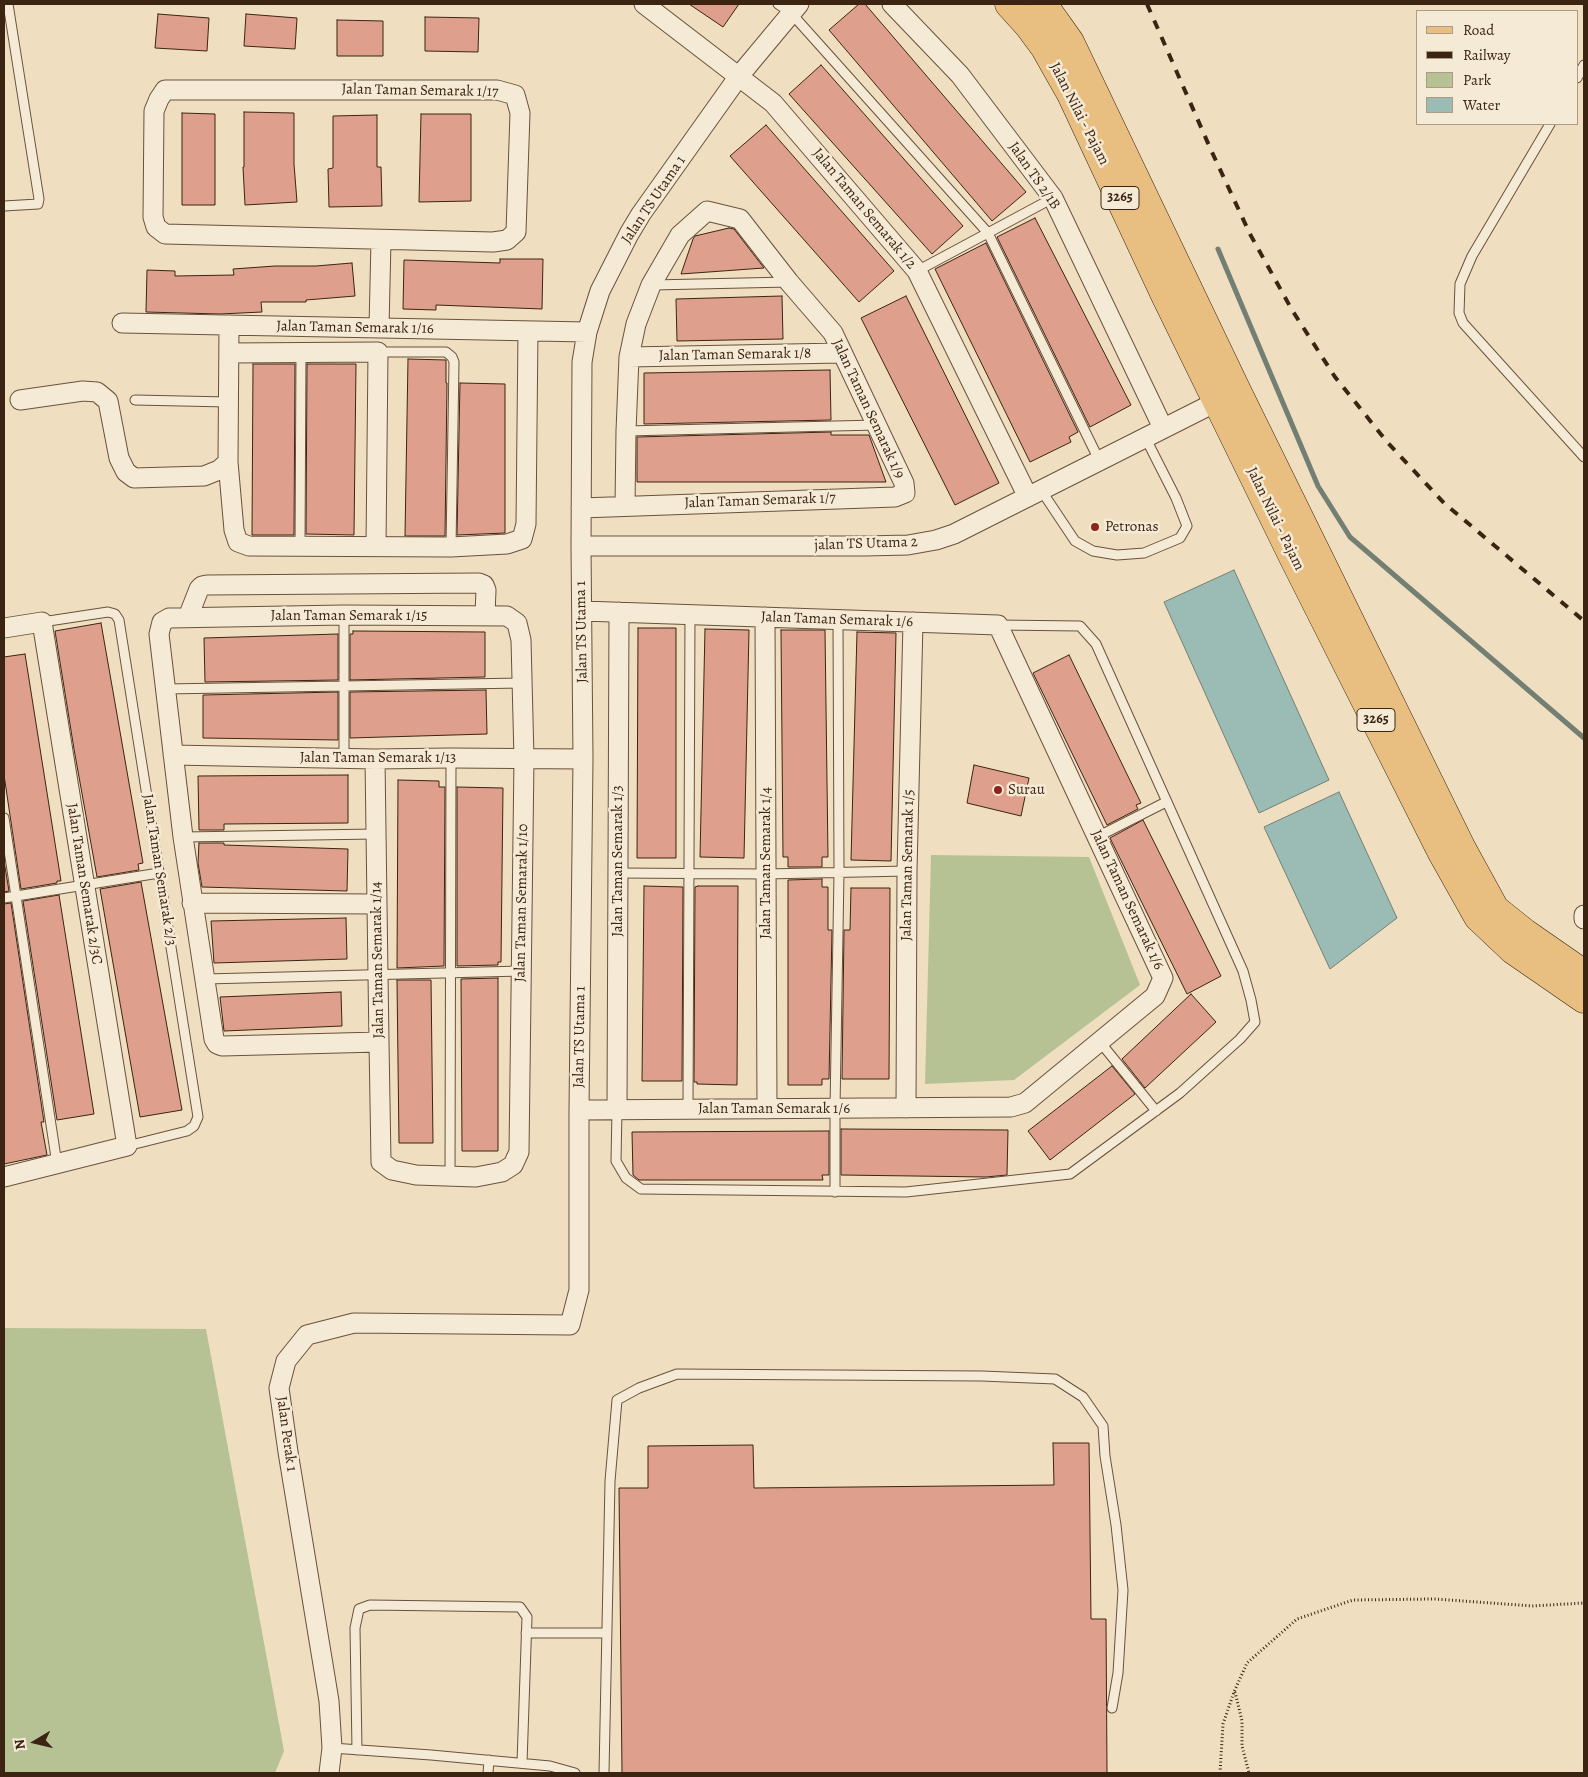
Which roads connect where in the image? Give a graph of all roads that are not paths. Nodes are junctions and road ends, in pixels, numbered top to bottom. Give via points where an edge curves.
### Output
1 (8, 4) edge
2 (644, 4) edge
3 (892, 4) edge
4 (1009, 4) edge
5 (1043, 4) edge
6 (789, 7) edge
7 (1584, 65) edge
8 (739, 76) junction
9 (1578, 76) edge
10 (1549, 125) edge
11 (1053, 198) junction
12 (4, 206) edge
13 (988, 233) junction
14 (381, 240) junction
15 (918, 271) junction
16 (789, 282) junction
17 (652, 286) junction
18 (122, 323) dead end
19 (229, 325) junction
20 (380, 328) junction
21 (528, 331) junction
22 (587, 332) junction
23 (378, 352) junction
24 (228, 353) junction
25 (301, 353) junction
26 (841, 353) junction
27 (629, 358) junction
28 (1227, 396) junction
29 (20, 400) dead end
30 (135, 400) dead end
31 (228, 402) junction
32 (877, 425) junction
33 (1163, 428) junction
34 (626, 431) junction
35 (1145, 437) junction
36 (1584, 457) edge
37 (1099, 460) junction
38 (228, 462) junction
39 (1034, 493) junction
40 (895, 497) joint
41 (625, 506) junction
42 (582, 508) junction
43 (376, 546) junction
44 (581, 546) junction
45 (300, 547) junction
46 (451, 547) junction
47 (582, 611) junction
48 (619, 612) junction
49 (344, 615) junction
50 (690, 615) junction
51 (485, 616) junction
52 (188, 617) junction
53 (765, 617) junction
54 (838, 620) junction
55 (42, 622) junction
56 (913, 622) junction
57 (998, 625) junction
58 (4, 628) edge
59 (521, 640) joint
60 (522, 683) junction
61 (344, 685) junction
62 (165, 688) junction
63 (173, 755) junction
64 (344, 758) junction
65 (451, 758) junction
66 (524, 758) junction
67 (375, 759) junction
68 (583, 759) junction
69 (1166, 802) junction
70 (4, 818) edge
71 (376, 834) junction
72 (183, 837) junction
73 (1097, 837) junction
74 (907, 871) junction
75 (159, 873) junction
76 (618, 873) junction
77 (690, 873) junction
78 (838, 873) junction
79 (766, 874) junction
80 (84, 885) junction
81 (16, 896) junction
82 (4, 898) edge
83 (192, 903) junction
84 (377, 904) junction
85 (1584, 915) edge
86 (1584, 919) edge
87 (522, 971) junction
88 (451, 974) junction
89 (1584, 974) edge
90 (378, 976) junction
91 (204, 979) junction
92 (1584, 999) edge
93 (379, 1042) junction
94 (1100, 1042) junction
95 (835, 1108) junction
96 (906, 1108) junction
97 (688, 1109) junction
98 (767, 1109) junction
99 (579, 1110) junction
100 (617, 1110) junction
101 (1156, 1111) junction
102 (127, 1146) junction
103 (58, 1165) junction
104 (450, 1176) junction
105 (4, 1177) edge
106 (835, 1192) junction
107 (570, 1326) joint
108 (526, 1632) junction
109 (607, 1633) junction
110 (1112, 1708) dead end
111 (332, 1748) junction
112 (357, 1750) junction
113 (489, 1760) junction
114 (522, 1763) junction
115 (329, 1773) edge
116 (488, 1773) edge
117 (576, 1773) edge
118 (604, 1773) edge

1 - 12 lane via 39,199 38,204
2 - 8 street, Jalan Taman Semarak 1/2
3 - 11 street, Jalan TS 2/1B via 960,75
4 - 28 main road, Jalan Nilai - Pajam / 3265 via 1045,48 1071,94
5 - 28 main road, Jalan Nilai - Pajam / 3265 via 1070,42
6 - 8 street, Jalan TS Utama 1
6 - 13 lane
7 - 9 lane
8 - 15 street, Jalan Taman Semarak 1/2 via 773,103
8 - 22 street, Jalan TS Utama 1 via 629,234 600,291
10 - 36 lane via 1472,256 1460,284 1459,313 1463,323
11 - 13 lane
11 - 33 street, Jalan TS 2/1B
13 - 15 lane
13 - 37 lane
14 - 14 street, Jalan Taman Semarak 1/17 via 165,234 156,227 153,217 154,111 159,99 165,90 497,90 516,95 520,113 516,232 507,240 493,242
14 - 20 street
15 - 39 street, Jalan Taman Semarak 1/2
16 - 17 lane
16 - 17 street, Jalan Taman Semarak 1/9 via 740,219 707,211 680,235
16 - 26 street, Jalan Taman Semarak 1/9 via 833,333
17 - 27 street, Jalan Taman Semarak 1/9 via 636,324
18 - 19 street, Jalan Taman Semarak 1/16
19 - 20 street, Jalan Taman Semarak 1/16
19 - 24 street
20 - 21 street, Jalan Taman Semarak 1/16
21 - 22 street, Jalan Taman Semarak 1/16
21 - 46 street via 526,524 522,539 507,544
22 - 42 street, Jalan TS Utama 1 via 582,362
23 - 25 street
23 - 43 street
23 - 46 lane via 446,352 454,362
24 - 25 street
24 - 31 street
25 - 45 lane
26 - 27 street, Jalan Taman Semarak 1/8
26 - 32 street, Jalan Taman Semarak 1/9
27 - 34 street, Jalan Taman Semarak 1/9
28 - 33 street, jalan TS Utama 2
28 - 89 main road, Jalan Nilai - Pajam / 3265 via 1495,909
28 - 92 main road, Jalan Nilai - Pajam / 3265 via 1442,853 1478,917 1513,950
29 - 38 street via 83,391 98,392 108,401 119,458 126,472 134,478 204,476
30 - 31 lane
31 - 38 street
32 - 34 lane
32 - 40 street, Jalan Taman Semarak 1/9 via 904,483 905,492
33 - 35 street, jalan TS Utama 2
34 - 41 street, Jalan Taman Semarak 1/9
35 - 37 street, jalan TS Utama 2
35 - 39 lane via 1187,526 1180,538 1144,553 1116,555 1093,551 1075,541
37 - 39 street, jalan TS Utama 2
38 - 45 street via 238,542 255,547
39 - 44 street, jalan TS Utama 2 via 954,534 908,545
40 - 41 street, Jalan Taman Semarak 1/7
41 - 42 street, Jalan Taman Semarak 1/7
42 - 44 street, Jalan TS Utama 1
43 - 45 street
43 - 46 street
44 - 47 street, Jalan TS Utama 1
47 - 48 street, Jalan Taman Semarak 1/6
47 - 68 street, Jalan TS Utama 1
48 - 50 street, Jalan Taman Semarak 1/6
48 - 76 street, Jalan Taman Semarak 1/3
49 - 51 street, Jalan Taman Semarak 1/15
49 - 52 street, Jalan Taman Semarak 1/15
49 - 61 lane
50 - 53 street, Jalan Taman Semarak 1/6
50 - 77 lane
51 - 52 street via 486,590 479,584 208,585 199,589
51 - 59 street, Jalan Taman Semarak 1/15 via 507,616 517,623
52 - 62 street, Jalan Taman Semarak 1/15 via 169,618 162,622 159,634
53 - 54 street, Jalan Taman Semarak 1/6
53 - 79 street, Jalan Taman Semarak 1/4
54 - 56 street, Jalan Taman Semarak 1/6
54 - 78 lane
55 - 58 street
55 - 75 lane, Jalan Taman Semarak 2/3 via 108,612 119,620
55 - 80 street, Jalan Taman Semarak 2/3C
56 - 57 street, Jalan Taman Semarak 1/6
56 - 74 street, Jalan Taman Semarak 1/5
57 - 69 lane via 1080,626 1096,644
57 - 73 street, Jalan Taman Semarak 1/6
59 - 60 street, Jalan Taman Semarak 1/10
60 - 61 lane
60 - 66 street, Jalan Taman Semarak 1/10
61 - 62 lane
61 - 64 lane
62 - 63 street
63 - 64 street, Jalan Taman Semarak 1/13
63 - 72 street
64 - 67 street, Jalan Taman Semarak 1/13
65 - 66 street, Jalan Taman Semarak 1/13
65 - 67 street, Jalan Taman Semarak 1/13
65 - 88 lane
66 - 68 street, Jalan Taman Semarak 1/13
66 - 87 street, Jalan Taman Semarak 1/10
67 - 71 street, Jalan Taman Semarak 1/14
68 - 99 street, Jalan TS Utama 1
69 - 73 lane
69 - 101 lane via 1243,972 1255,1022 1180,1093
70 - 81 lane
71 - 72 lane
71 - 84 street, Jalan Taman Semarak 1/14
72 - 83 street
73 - 94 street, Jalan Taman Semarak 1/6 via 1163,978 1154,996
74 - 78 lane
74 - 96 street, Jalan Taman Semarak 1/5
75 - 80 lane
75 - 102 lane, Jalan Taman Semarak 2/3 via 198,1117 187,1131
76 - 77 lane
76 - 100 street, Jalan Taman Semarak 1/3
77 - 79 lane
77 - 97 lane
78 - 79 lane
78 - 95 lane
79 - 98 street, Jalan Taman Semarak 1/4
80 - 81 lane
80 - 102 street, Jalan Taman Semarak 2/3C
81 - 82 lane
81 - 103 lane
83 - 84 street
83 - 91 street
84 - 90 street, Jalan Taman Semarak 1/14
85 - 86 street
87 - 88 lane
87 - 104 street, Jalan Taman Semarak 1/10 via 519,1152 513,1164 502,1172 476,1177
88 - 90 lane
88 - 104 lane
90 - 91 lane
90 - 93 street, Jalan Taman Semarak 1/14
91 - 93 street via 214,1039 222,1046
93 - 104 street, Jalan Taman Semarak 1/14 via 381,1162 392,1170 416,1175
94 - 96 street, Jalan Taman Semarak 1/6 via 1025,1103 1011,1107
94 - 101 lane
95 - 96 street, Jalan Taman Semarak 1/6
95 - 98 street, Jalan Taman Semarak 1/6
95 - 106 lane
97 - 98 street, Jalan Taman Semarak 1/6
97 - 100 street, Jalan Taman Semarak 1/6
99 - 100 street, Jalan Taman Semarak 1/6
99 - 107 street, Jalan TS Utama 1 via 579,1290
100 - 106 lane via 616,1161 626,1178 641,1189
101 - 106 lane via 1070,1174 906,1192
102 - 103 street
103 - 105 street
107 - 111 street, Jalan Perak 1 via 354,1323 307,1335 286,1361 279,1388 329,1701
108 - 109 lane
108 - 112 lane via 527,1617 520,1607 370,1605 359,1609 355,1628
108 - 114 lane
109 - 110 lane via 610,1481 617,1400 677,1374 1055,1379 1084,1397 1103,1426 1123,1590 1118,1673
109 - 118 lane
111 - 112 lane
111 - 115 street, Jalan Perak 1
112 - 113 lane
113 - 114 lane
113 - 116 lane
114 - 117 lane

